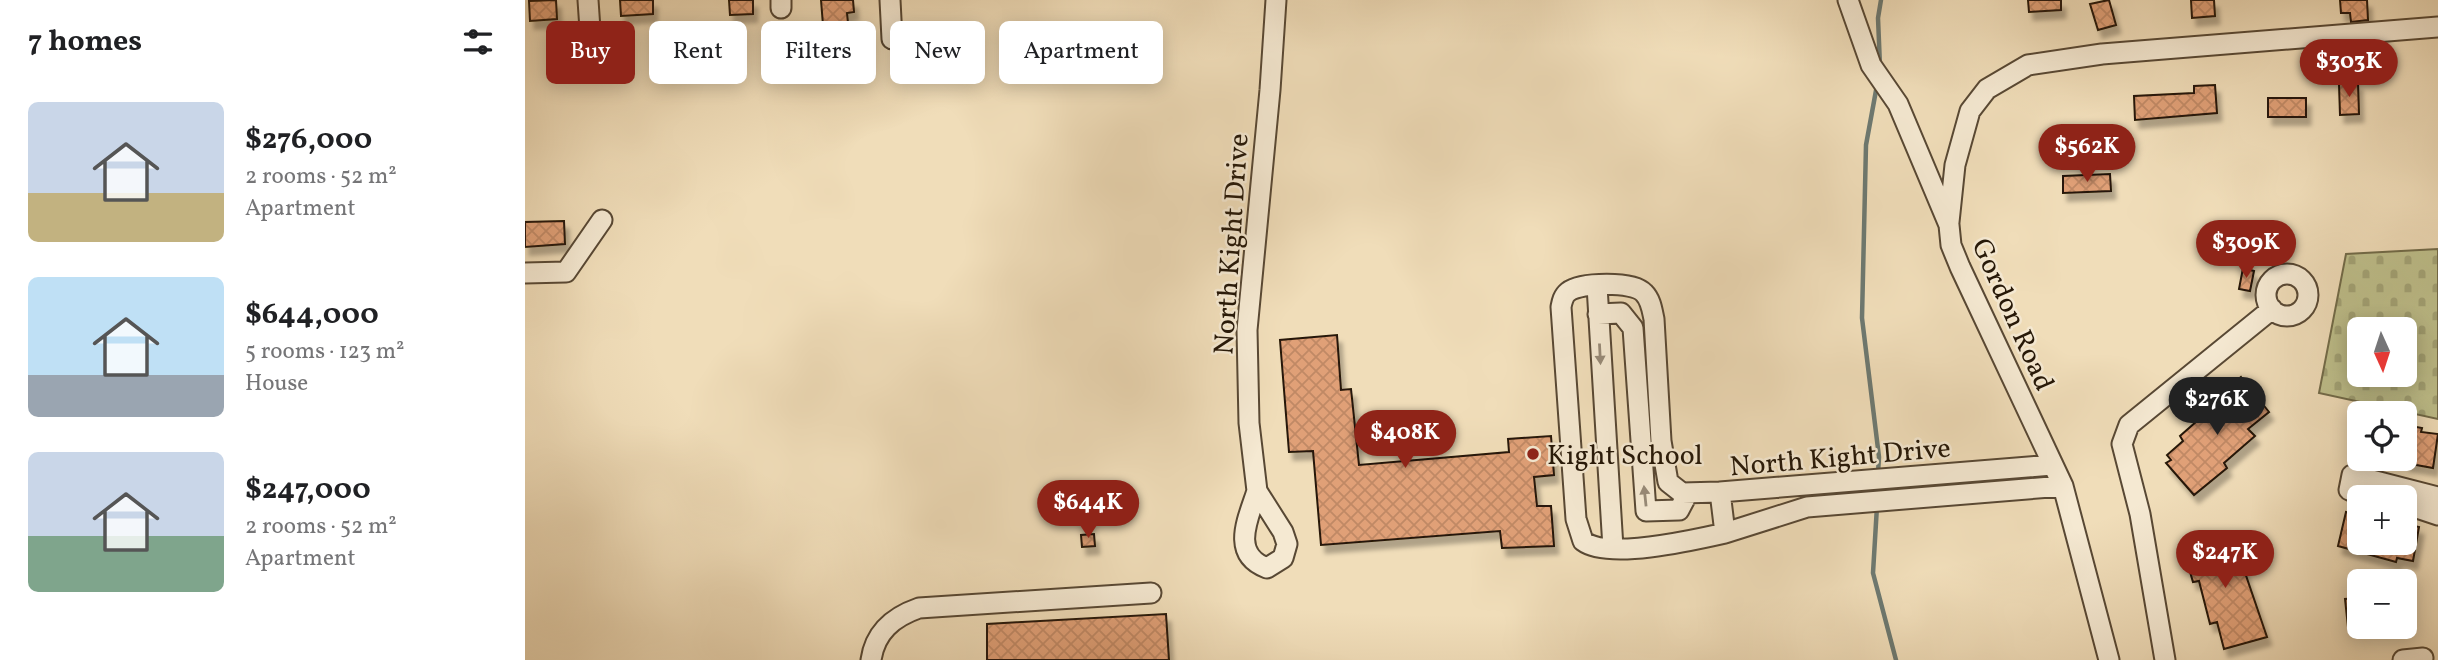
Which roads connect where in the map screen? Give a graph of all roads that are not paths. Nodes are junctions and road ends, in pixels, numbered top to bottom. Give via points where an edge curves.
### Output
1 (588, 0) edge
2 (890, 0) edge
3 (1276, 0) edge
4 (1848, 0) edge
5 (589, 21) edge
6 (891, 21) edge
7 (2438, 27) edge
8 (602, 220) dead end
9 (1949, 225) junction
10 (525, 273) edge
11 (1597, 286) junction
12 (2272, 309) dead end
13 (1598, 314) junction
14 (2052, 465) junction
15 (2063, 486) junction
16 (1257, 491) dead end
17 (1720, 492) junction
18 (1688, 493) junction
19 (2417, 500) edge
20 (2417, 504) edge
21 (2436, 505) edge
22 (1725, 533) junction
23 (1613, 548) junction
24 (1150, 593) dead end
25 (2423, 658) edge
26 (871, 660) edge
27 (2109, 660) edge
28 (2165, 660) edge
29 (2403, 660) edge

1 - 5 street
2 - 6 street
3 - 16 street, North Kight Drive via 1247,330 1249,423
4 - 9 street, Gordon Road via 1871,65 1898,104
7 - 9 street via 2102,54 2028,65 1987,89 1970,111 1955,165
8 - 10 street via 566,272
9 - 14 street, Gordon Road via 1960,267
11 - 13 street
11 - 18 street via 1632,286 1643,291 1651,303 1664,469 1668,482
11 - 23 street via 1568,292 1561,307 1578,531 1590,546
12 - 28 street via 2129,425 2122,444 2140,514
18 -> 13 street via 1679,510 1646,511 1633,328 1621,313
13 -> 23 street
14 - 15 street, Gordon Road
14 - 17 street, North Kight Drive
15 - 22 street, North Kight Drive via 1807,507
15 - 27 street, Gordon Road
17 - 18 street
17 - 22 street, North Kight Drive
19 - 21 street
20 - 21 street
22 - 23 street
24 - 26 street via 919,608 890,622 876,641
25 - 29 street

